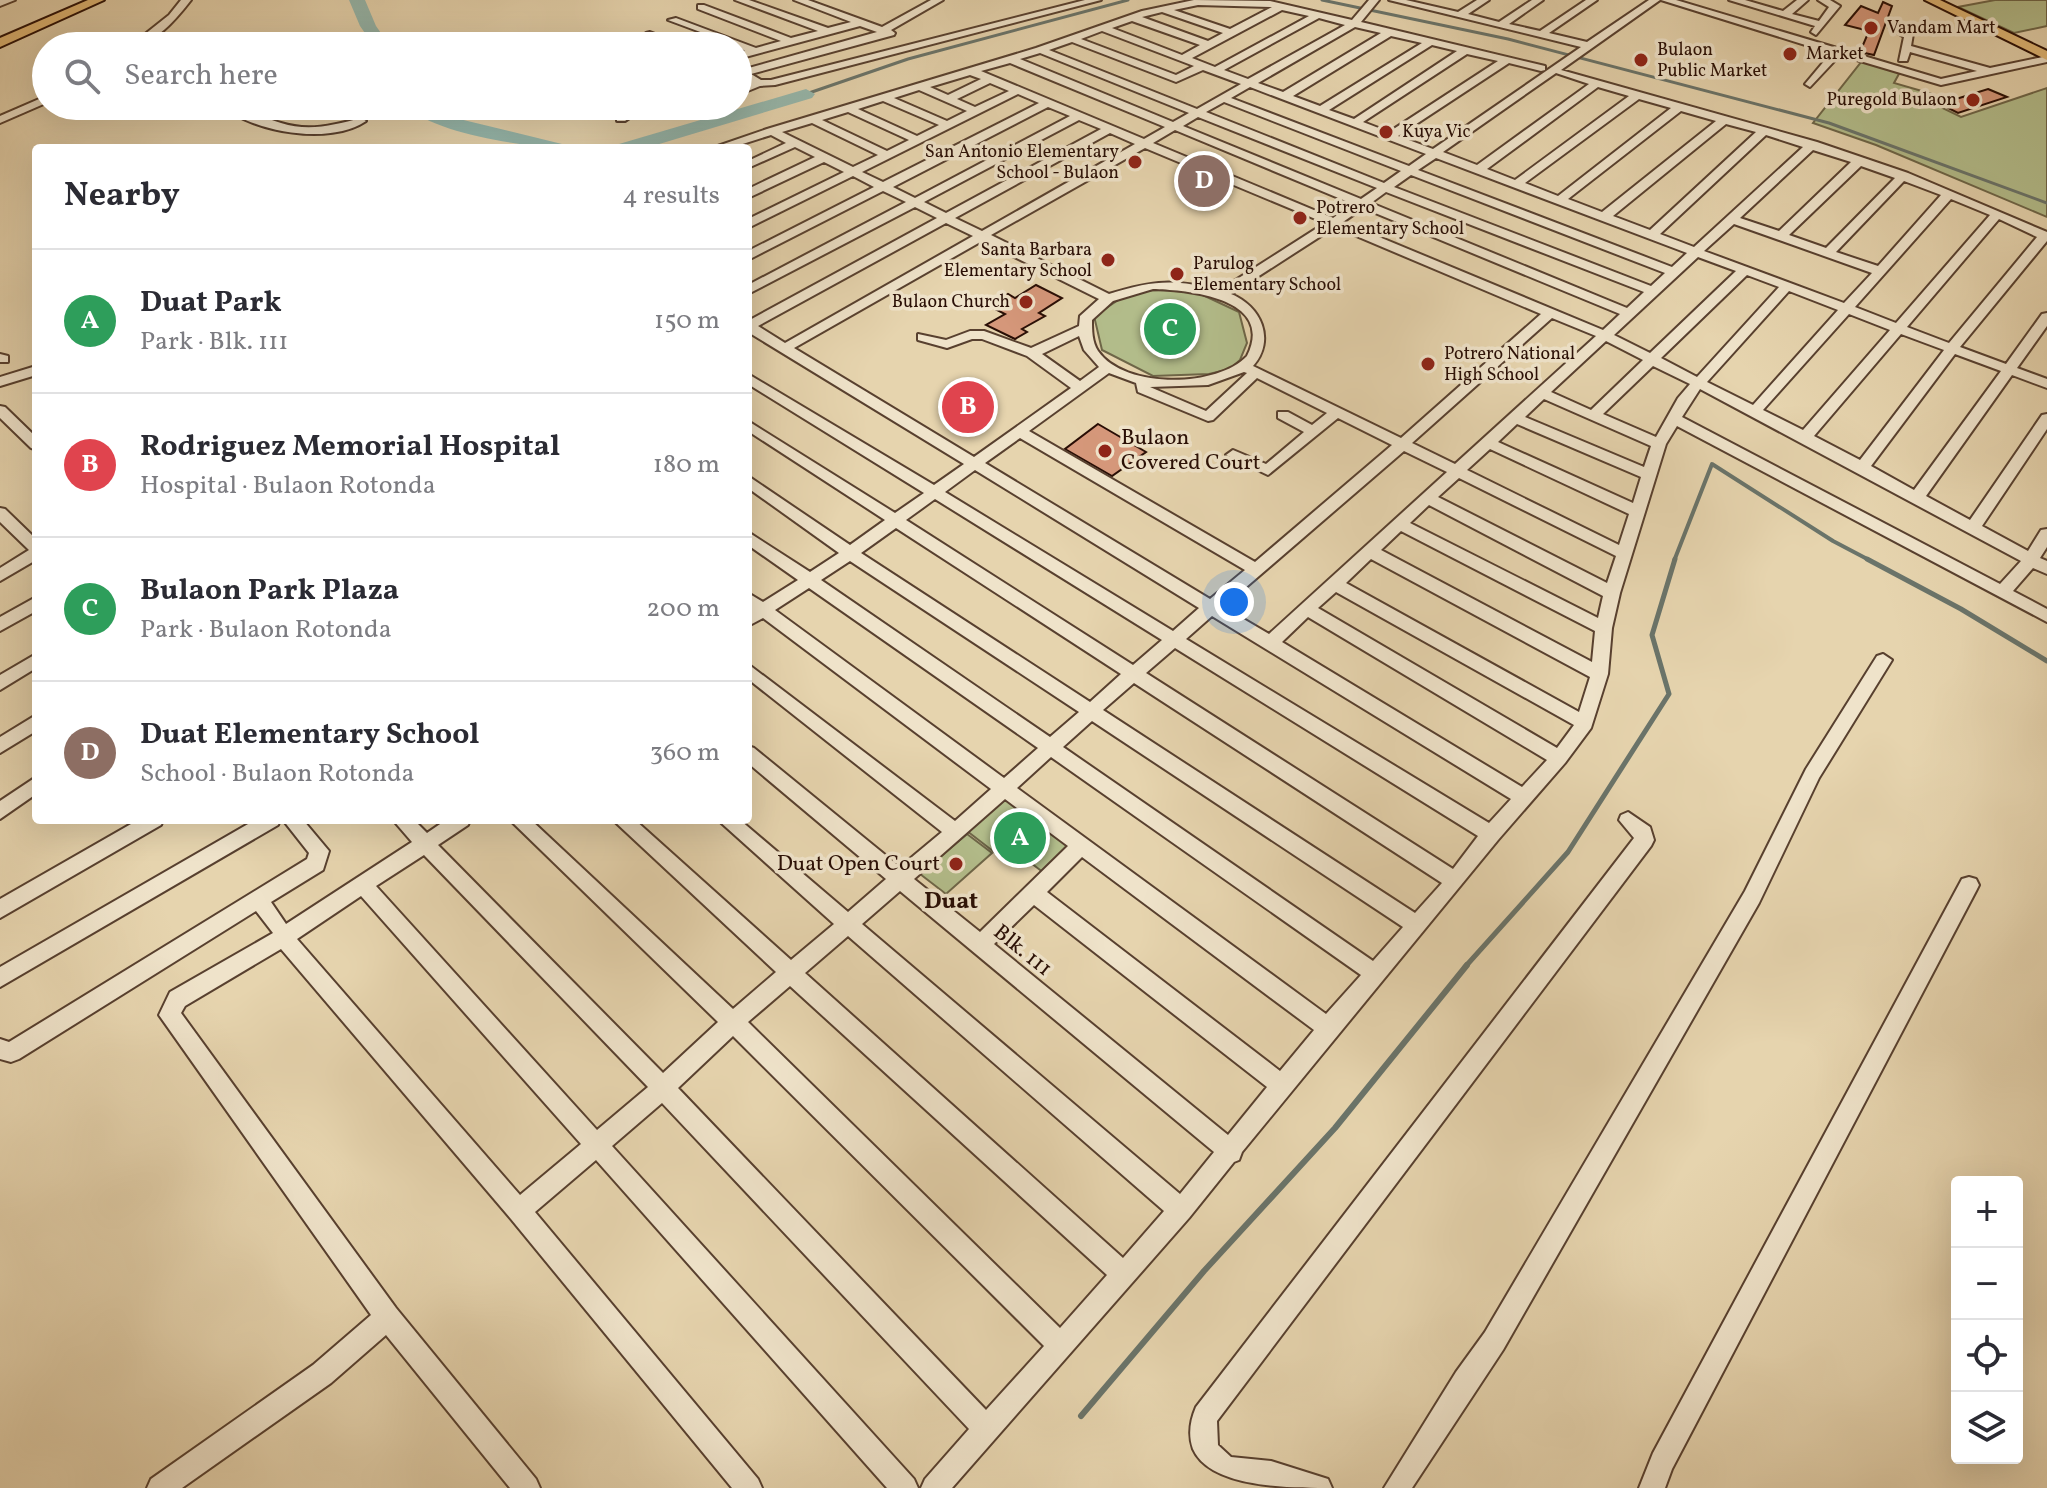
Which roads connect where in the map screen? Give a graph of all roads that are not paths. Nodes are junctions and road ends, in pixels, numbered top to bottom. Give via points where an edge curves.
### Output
1 (10, 0) edge
2 (79, 0) edge
3 (98, 0) edge
4 (186, 0) edge
5 (740, 0) edge
6 (799, 0) edge
7 (938, 0) edge
8 (1096, 0) edge
9 (1394, 0) edge
10 (1484, 0) edge
11 (1538, 0) edge
12 (1592, 0) edge
13 (1655, 0) edge
14 (1666, 0) edge
15 (1734, 0) edge
16 (1803, 0) edge
17 (1823, 0) edge
18 (1932, 0) edge
19 (1198, 2) junction
20 (1373, 2) edge
21 (1749, 2) edge
22 (0, 3) edge
23 (1424, 3) edge
24 (1282, 6) junction
25 (701, 7) dead end
26 (1162, 9) junction
27 (1318, 15) junction
28 (1460, 15) junction
29 (1784, 15) junction
30 (1134, 18) junction
31 (673, 20) dead end
32 (862, 22) junction
33 (1252, 22) junction
34 (1355, 23) junction
35 (1501, 25) junction
36 (1821, 25) junction
37 (1892, 25) dead end
38 (1105, 29) junction
39 (827, 31) junction
40 (885, 31) junction
41 (153, 32) edge
42 (704, 32) edge
43 (1390, 32) junction
44 (1231, 33) junction
45 (1542, 34) junction
46 (0, 35) edge
47 (1073, 39) junction
48 (789, 41) junction
49 (1430, 42) junction
50 (1809, 42) junction
51 (0, 43) edge
52 (920, 43) junction
53 (1208, 45) junction
54 (1583, 47) junction
55 (1906, 48) junction
56 (1040, 50) junction
57 (1466, 50) junction
58 (754, 51) edge
59 (1838, 51) junction
60 (2047, 58) edge
61 (1010, 59) junction
62 (1182, 59) junction
63 (1507, 60) junction
64 (1202, 66) junction
65 (1541, 68) dead end
66 (1562, 68) junction
67 (1900, 69) junction
68 (752, 70) edge
69 (971, 71) junction
70 (1215, 71) junction
71 (1992, 72) junction
72 (752, 77) edge
73 (989, 79) junction
74 (1176, 79) junction
75 (758, 83) junction
76 (1597, 83) junction
77 (1250, 84) junction
78 (1810, 84) dead end
79 (752, 86) edge
80 (919, 86) junction
81 (1018, 90) junction
82 (1150, 93) junction
83 (1638, 94) junction
84 (1285, 96) junction
85 (883, 97) junction
86 (1222, 98) junction
87 (948, 99) junction
88 (1049, 102) junction
89 (32, 105) edge
90 (1680, 106) junction
91 (848, 108) junction
92 (1321, 110) junction
93 (975, 111) junction
94 (1198, 112) junction
95 (1079, 116) junction
96 (812, 119) junction
97 (1725, 119) junction
98 (0, 120) edge
99 (260, 120) edge
100 (361, 121) dead end
101 (1355, 123) junction
102 (948, 125) junction
103 (1171, 127) junction
104 (1111, 128) junction
105 (1765, 130) junction
106 (771, 131) junction
107 (1390, 136) junction
108 (918, 140) junction
109 (1145, 141) junction
110 (730, 144) edge
111 (793, 144) junction
112 (1813, 144) junction
113 (1433, 152) junction
114 (887, 155) junction
115 (822, 158) junction
116 (1860, 160) junction
117 (752, 163) edge
118 (1408, 169) junction
119 (1479, 169) junction
120 (850, 172) junction
121 (1904, 175) junction
122 (1517, 184) junction
123 (1384, 186) junction
124 (882, 188) junction
125 (752, 192) edge
126 (1949, 194) junction
127 (1560, 200) junction
128 (913, 203) junction
129 (1360, 204) junction
130 (1997, 214) junction
131 (1604, 217) junction
132 (946, 218) junction
133 (1732, 219) junction
134 (752, 222) edge
135 (1334, 223) junction
136 (982, 234) junction
137 (1652, 235) junction
138 (1781, 236) junction
139 (2046, 236) edge
140 (1697, 252) junction
141 (1828, 253) junction
142 (752, 254) edge
143 (1745, 270) junction
144 (1879, 271) junction
145 (1674, 272) junction
146 (1787, 286) junction
147 (752, 288) edge
148 (1654, 291) junction
149 (1222, 294) junction
150 (1108, 298) junction
151 (1845, 307) junction
152 (1551, 312) junction
153 (1629, 313) junction
154 (2047, 317) edge
155 (752, 324) edge
156 (1897, 327) junction
157 (752, 328) edge
158 (1085, 328) junction
159 (1604, 335) junction
160 (923, 337) dead end
161 (785, 348) junction
162 (1952, 348) junction
163 (1032, 353) junction
164 (1654, 360) junction
165 (1107, 368) junction
166 (1250, 369) junction
167 (2008, 369) junction
168 (32, 371) edge
169 (752, 380) edge
170 (1143, 381) junction
171 (0, 382) edge
172 (1702, 383) junction
173 (2047, 384) edge
174 (1080, 388) junction
175 (1543, 394) junction
176 (0, 410) edge
177 (1755, 411) junction
178 (1337, 412) junction
179 (1283, 415) dead end
180 (1593, 416) junction
181 (1516, 418) junction
182 (1673, 418) junction
183 (2047, 418) edge
184 (752, 428) edge
185 (1020, 432) junction
186 (1314, 432) junction
187 (1805, 437) junction
188 (32, 441) edge
189 (1488, 443) junction
190 (1403, 444) junction
191 (1659, 444) junction
192 (1233, 455) dead end
193 (974, 465) junction
194 (1862, 468) junction
195 (1457, 471) junction
196 (1647, 474) junction
197 (752, 484) edge
198 (935, 491) junction
199 (1428, 498) junction
200 (1916, 498) junction
201 (1636, 511) junction
202 (2, 519) edge
203 (894, 519) junction
204 (1400, 524) junction
205 (1972, 529) junction
206 (2047, 534) edge
207 (752, 540) edge
208 (32, 547) edge
209 (1369, 551) junction
210 (850, 553) junction
211 (32, 554) edge
212 (1625, 554) junction
213 (2031, 560) junction
214 (2047, 568) edge
215 (1255, 569) junction
216 (0, 575) edge
217 (809, 579) junction
218 (1333, 583) junction
219 (2003, 592) junction
220 (1612, 593) junction
221 (32, 605) edge
222 (1211, 608) junction
223 (1307, 609) junction
224 (753, 610) edge
225 (2047, 616) edge
226 (0, 625) edge
227 (1604, 628) junction
228 (1172, 641) junction
229 (1271, 642) junction
230 (1883, 660) dead end
231 (32, 663) edge
232 (752, 673) edge
233 (1133, 674) junction
234 (1599, 674) junction
235 (0, 684) edge
236 (1093, 710) junction
237 (1585, 723) junction
238 (32, 725) edge
239 (0, 746) edge
240 (1049, 749) junction
241 (752, 756) edge
242 (1559, 758) junction
243 (32, 787) edge
244 (1003, 789) junction
245 (1523, 797) junction
246 (0, 811) edge
247 (1628, 820) dead end
248 (147, 824) edge
249 (264, 824) edge
250 (295, 824) edge
251 (406, 824) edge
252 (455, 824) edge
253 (523, 824) edge
254 (626, 824) edge
255 (732, 824) edge
256 (955, 832) junction
257 (1491, 834) junction
258 (425, 845) junction
259 (1081, 846) junction
260 (899, 880) junction
261 (1455, 881) junction
262 (363, 885) junction
263 (1969, 885) dead end
264 (1032, 892) junction
265 (258, 898) junction
266 (0, 909) edge
267 (847, 922) junction
268 (1415, 924) junction
269 (279, 931) junction
270 (979, 946) junction
271 (791, 972) junction
272 (1376, 974) junction
273 (0, 978) edge
274 (733, 1022) junction
275 (1328, 1028) junction
276 (0, 1049) edge
277 (1283, 1086) junction
278 (663, 1088) junction
279 (597, 1144) junction
280 (1231, 1152) junction
281 (1181, 1210) junction
282 (519, 1211) junction
283 (1123, 1274) junction
284 (387, 1317) junction
285 (1060, 1345) junction
286 (986, 1429) junction
287 (160, 1488) edge
288 (527, 1488) edge
289 (749, 1488) edge
290 (905, 1488) edge
291 (934, 1488) edge
292 (1319, 1488) edge
293 (1397, 1488) edge
294 (1652, 1488) edge

1 - 22 street
2 - 46 main road
3 - 51 main road
4 - 41 street
5 - 39 street
6 - 32 street
7 - 40 street
8 - 52 street
9 - 23 street
10 - 28 street
11 - 35 street
12 - 45 street
13 - 54 street
14 - 50 street
15 - 21 street
16 - 29 street
17 - 36 street via 1835,6
18 - 60 main road
19 - 24 street
19 - 26 street
19 - 33 street
20 - 34 street
21 - 29 street
23 - 28 street
24 - 27 street
24 - 33 street
25 - 48 street
26 - 30 street
26 - 44 street
27 - 34 street
27 - 70 street
28 - 35 street
29 - 36 street
30 - 38 street
30 - 53 street
31 - 42 street
32 - 39 street
32 - 40 street
33 - 44 street
34 - 43 street
34 - 77 street
35 - 45 street
36 - 50 street
37 - 55 street via 1909,36
38 - 47 street
38 - 62 street
39 - 48 street
40 - 52 street
40 - 68 street
43 - 49 street
43 - 84 street
44 - 53 street
45 - 54 street
47 - 56 street
47 - 74 street
48 - 58 street
49 - 57 street
49 - 92 street
50 - 59 street
52 - 75 street
53 - 62 street
54 - 66 street
55 - 67 street
55 - 71 street
56 - 61 street
56 - 82 street
57 - 63 street
57 - 101 street
59 - 67 street
59 - 78 street
60 - 71 street
61 - 69 street
61 - 103 street
62 - 64 street
63 - 65 street
63 - 107 street
64 - 70 street
64 - 74 street
66 - 76 street
66 - 113 street
67 - 71 street via 1941,82
69 - 73 street
69 - 80 street
70 - 77 street
72 - 75 street
73 - 81 street
73 - 87 street
74 - 82 street
75 - 79 street
76 - 83 street
76 - 119 street
77 - 84 street
77 - 86 street
80 - 85 street
80 - 87 street
81 - 88 street
81 - 93 street
82 - 94 street
83 - 90 street
83 - 122 street
84 - 92 street
85 - 91 street
85 - 102 street
86 - 94 street
86 - 118 street
87 - 93 street
88 - 95 street
88 - 124 street
89 - 98 street
90 - 97 street
90 - 127 street
91 - 96 street
91 - 108 street
92 - 101 street
93 - 102 street
94 - 103 street
94 - 123 street
95 - 104 street
95 - 128 street
96 - 106 street
96 - 114 street
97 - 105 street
97 - 131 street
99 - 100 street via 287,131 339,129
101 - 107 street
102 - 108 street
103 - 109 street
103 - 129 street
104 - 109 street
104 - 132 street
105 - 112 street
105 - 137 street
106 - 110 street
106 - 111 street
107 - 113 street
108 - 114 street
109 - 135 street
109 - 136 street
111 - 115 street
111 - 117 street
112 - 116 street
112 - 133 street
113 - 118 street
113 - 119 street
114 - 120 street
115 - 120 street
115 - 125 street
116 - 121 street
116 - 138 street
118 - 123 street
118 - 145 street
119 - 122 street
120 - 124 street
120 - 134 street
121 - 126 street
121 - 141 street
122 - 127 street
123 - 129 street
123 - 148 street
124 - 128 street
124 - 142 street
126 - 130 street
126 - 144 street
127 - 131 street
128 - 132 street
128 - 147 street
129 - 135 street
129 - 153 street
130 - 139 street
130 - 156 street
131 - 137 street
132 - 136 street
132 - 155 street
133 - 138 street
133 - 140 street
135 - 149 street
135 - 152 street
136 - 150 street
136 - 161 street
137 - 140 street
138 - 141 street
139 - 162 street
140 - 143 street
140 - 145 street
141 - 144 street
143 - 146 street
143 - 164 street
144 - 151 street
145 - 148 street
146 - 151 street
146 - 172 street
148 - 153 street
149 - 150 street via 1188,285 1152,285
149 - 166 street via 1247,310 1258,326 1260,345
150 - 158 street via 1085,319
151 - 156 street
151 - 177 street
152 - 159 street
152 - 190 street
153 - 159 street
154 - 167 street
156 - 162 street
156 - 187 street
157 - 161 street
158 - 163 street
158 - 165 street via 1091,352
159 - 164 street
159 - 175 street
160 - 163 street via 947,344 984,335
161 - 193 street
162 - 167 street
162 - 194 street
163 - 174 street
164 - 172 street
164 - 180 street
165 - 170 street
165 - 174 street
166 - 170 street via 1186,384
166 - 170 street via 1208,417 1147,393
166 - 178 street
167 - 173 street
167 - 200 street
168 - 171 street
169 - 198 street
172 - 177 street
172 - 182 street
174 - 185 street
175 - 180 street
175 - 181 street
176 - 188 street
177 - 187 street
178 - 186 street
178 - 190 street
179 - 186 street
180 - 191 street
181 - 189 street
181 - 196 street
182 - 191 street
182 - 219 street
183 - 205 street
184 - 203 street
185 - 193 street
185 - 215 street
186 - 192 street via 1268,470
187 - 194 street
189 - 195 street
189 - 201 street
190 - 195 street
190 - 215 street
191 - 196 street
193 - 198 street
193 - 222 street
194 - 200 street
195 - 199 street
195 - 212 street
196 - 201 street
197 - 210 street
198 - 203 street
198 - 228 street
199 - 204 street
199 - 220 street
200 - 205 street
201 - 212 street
202 - 208 street
203 - 210 street
203 - 233 street
204 - 209 street
204 - 227 street
205 - 213 street
206 - 213 street
207 - 217 street
209 - 218 street
209 - 234 street
210 - 217 street
210 - 236 street
211 - 216 street
212 - 220 street
213 - 214 street
213 - 219 street
215 - 222 street
217 - 224 street
217 - 240 street
218 - 223 street
218 - 237 street
219 - 225 street
220 - 227 street
221 - 226 street
222 - 228 street
222 - 229 street
223 - 229 street
223 - 242 street
224 - 244 street
227 - 234 street
228 - 233 street
228 - 257 street
229 - 245 street
230 - 293 street via 1812,774 1752,897 1494,1341
231 - 235 street
232 - 256 street
233 - 236 street
233 - 261 street
234 - 237 street
236 - 240 street
236 - 268 street
237 - 242 street
238 - 239 street
240 - 244 street
240 - 272 street
241 - 260 street, Blk. 111
242 - 245 street
243 - 246 street
244 - 256 street
244 - 259 street
245 - 257 street
247 - 292 street via 1644,840 1205,1416 1201,1438 1220,1465
248 - 266 street
249 - 273 street
250 - 265 street via 320,857
251 - 258 street
252 - 258 street
253 - 274 street
254 - 271 street
255 - 267 street
256 - 260 street
257 - 261 street
258 - 262 street
258 - 278 street
259 - 264 street
259 - 275 street
260 - 267 street
260 - 270 street, Blk. 111
261 - 268 street
262 - 269 street
262 - 279 street
263 - 294 street
264 - 270 street
264 - 277 street
265 - 269 street
265 - 276 street via 11,1052
267 - 271 street
267 - 281 street
268 - 272 street
269 - 282 street
269 - 284 street via 177,999 170,1015
270 - 280 street, Blk. 111
271 - 274 street
271 - 283 street
272 - 275 street
274 - 278 street
274 - 285 street
275 - 277 street
277 - 280 street
278 - 279 street
278 - 286 street
279 - 282 street
279 - 290 street
280 - 281 street
281 - 283 street
282 - 289 street
283 - 285 street
284 - 287 street via 322,1374
284 - 288 street
285 - 286 street
286 - 291 street

